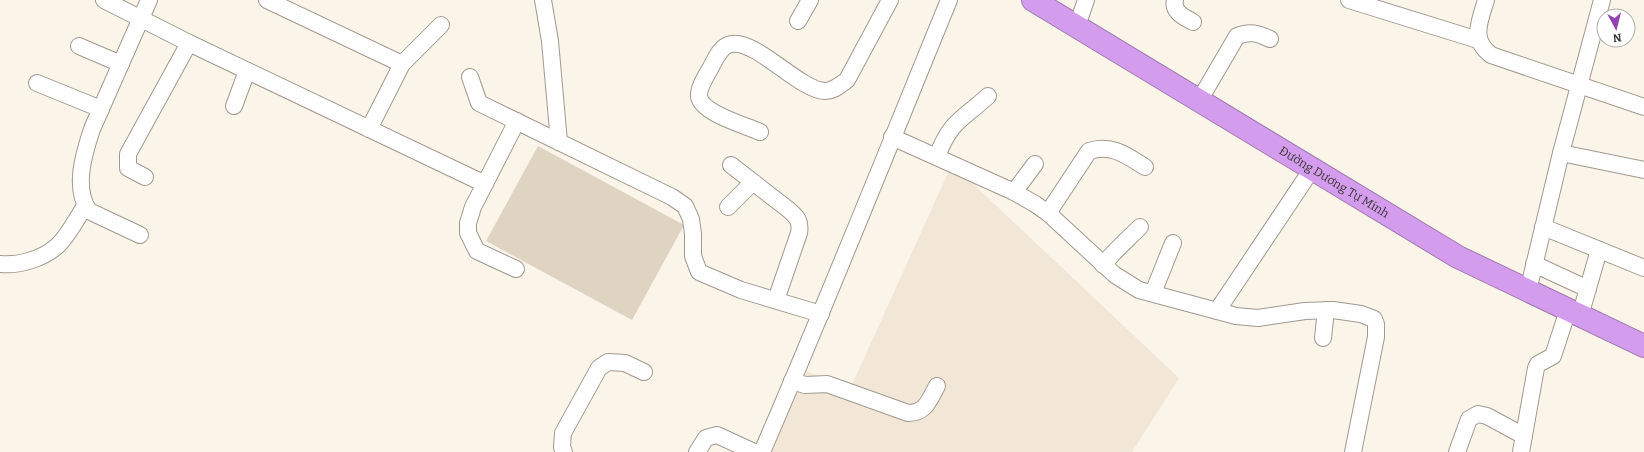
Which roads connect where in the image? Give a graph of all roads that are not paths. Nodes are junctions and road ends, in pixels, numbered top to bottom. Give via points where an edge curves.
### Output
1 (104, 0) edge
2 (148, 0) edge
3 (267, 0) edge
4 (543, 0) edge
5 (810, 0) edge
6 (949, 0) edge
7 (1033, 0) edge
8 (1086, 0) edge
9 (1175, 0) edge
10 (1349, 0) edge
11 (1486, 0) edge
12 (1602, 0) edge
13 (884, 2) edge
14 (298, 7) edge
15 (142, 19) junction
16 (798, 21) dead end
17 (1193, 22) dead end
18 (441, 25) dead end
19 (1077, 26) junction
20 (1270, 39) dead end
21 (1478, 40) junction
22 (189, 43) junction
23 (79, 46) dead end
24 (120, 64) junction
25 (402, 64) junction
26 (247, 71) junction
27 (470, 77) dead end
28 (37, 83) dead end
29 (1579, 85) junction
30 (988, 96) dead end
31 (1199, 101) junction
32 (1643, 103) edge
33 (234, 106) dead end
34 (101, 109) junction
35 (517, 121) junction
36 (369, 129) junction
37 (760, 132) dead end
38 (892, 137) junction
39 (559, 142) junction
40 (1560, 153) junction
41 (937, 157) junction
42 (1036, 164) dead end
43 (731, 165) dead end
44 (1145, 167) dead end
45 (1312, 169) junction
46 (1644, 170) edge
47 (145, 177) dead end
48 (754, 182) junction
49 (485, 184) junction
50 (1014, 192) junction
51 (85, 206) junction
52 (728, 207) dead end
53 (1048, 213) junction
54 (1140, 227) dead end
55 (1543, 227) junction
56 (140, 235) dead end
57 (1173, 243) dead end
58 (1599, 250) junction
59 (0, 264) edge
60 (1534, 264) junction
61 (1103, 265) junction
62 (1644, 268) edge
63 (516, 269) dead end
64 (1588, 289) junction
65 (1528, 291) junction
66 (1153, 294) junction
67 (776, 300) junction
68 (1326, 310) junction
69 (1217, 311) junction
70 (1574, 313) junction
71 (822, 314) junction
72 (1323, 338) dead end
73 (1644, 346) edge
74 (644, 372) dead end
75 (792, 381) junction
76 (937, 386) dead end
77 (1524, 436) junction
78 (564, 452) edge
79 (697, 452) edge
80 (754, 452) edge
81 (762, 452) edge
82 (1353, 452) edge
83 (1457, 452) edge
84 (1522, 452) edge

1 - 15 street
2 - 15 street
3 - 14 street
4 - 39 street via 550,41
5 - 16 street
6 - 38 street
7 - 19 highway, Đường Dương Tự Minh
8 - 19 street
9 - 17 street via 1176,11
10 - 21 street
11 - 21 street via 1478,27
12 - 29 street
13 - 37 street via 846,80 838,88 825,91 812,86 746,45 730,44 721,50 704,79 699,95 703,105 716,114
14 - 25 street
15 - 22 street
15 - 24 street
18 - 25 street
19 - 31 highway, Đường Dương Tự Minh
20 - 31 street via 1256,32 1237,36
21 - 29 street via 1482,48 1491,54
22 - 26 street
22 - 47 street via 128,154 128,168
23 - 24 street
24 - 34 street
25 - 36 street
26 - 33 street
26 - 36 street
27 - 35 street via 479,103
28 - 34 street
29 - 32 street
29 - 40 street
30 - 41 street via 950,129
31 - 45 highway, Đường Dương Tự Minh
34 - 51 street via 92,128 84,156 82,188
35 - 39 street
35 - 49 street
36 - 49 street
38 - 41 street
38 - 71 street
39 - 67 street via 672,197 685,206 691,218 693,256 700,272 741,290
40 - 46 street
40 - 55 street
41 - 50 street
42 - 50 street
43 - 48 street
44 - 53 street via 1112,149 1100,148 1089,151
45 - 65 highway, Đường Dương Tự Minh via 1458,257
45 - 69 street
48 - 52 street
48 - 67 street via 797,216 799,221 799,233
49 - 63 street via 473,207 468,233 477,251
50 - 53 street
51 - 56 street via 89,212
51 - 59 street via 57,246 48,253 24,262
53 - 61 street
54 - 61 street
55 - 58 street
55 - 60 street
57 - 66 street
58 - 62 street
58 - 64 street
60 - 64 street
60 - 65 street
61 - 66 street via 1139,290
64 - 70 street
65 - 70 highway, Đường Dương Tự Minh
66 - 69 street
67 - 71 street
68 - 69 street via 1258,318
68 - 72 street
68 - 82 street via 1361,314 1374,319 1376,324 1376,337
70 - 73 highway, Đường Dương Tự Minh
70 - 77 street via 1553,356 1538,364 1536,368
71 - 75 street
74 - 78 street via 625,363 608,362 599,368 563,433
75 - 76 street via 805,385 827,384 908,413 922,410
75 - 81 street
77 - 83 street via 1478,414 1469,419
77 - 84 street
79 - 80 street via 706,438 717,436

